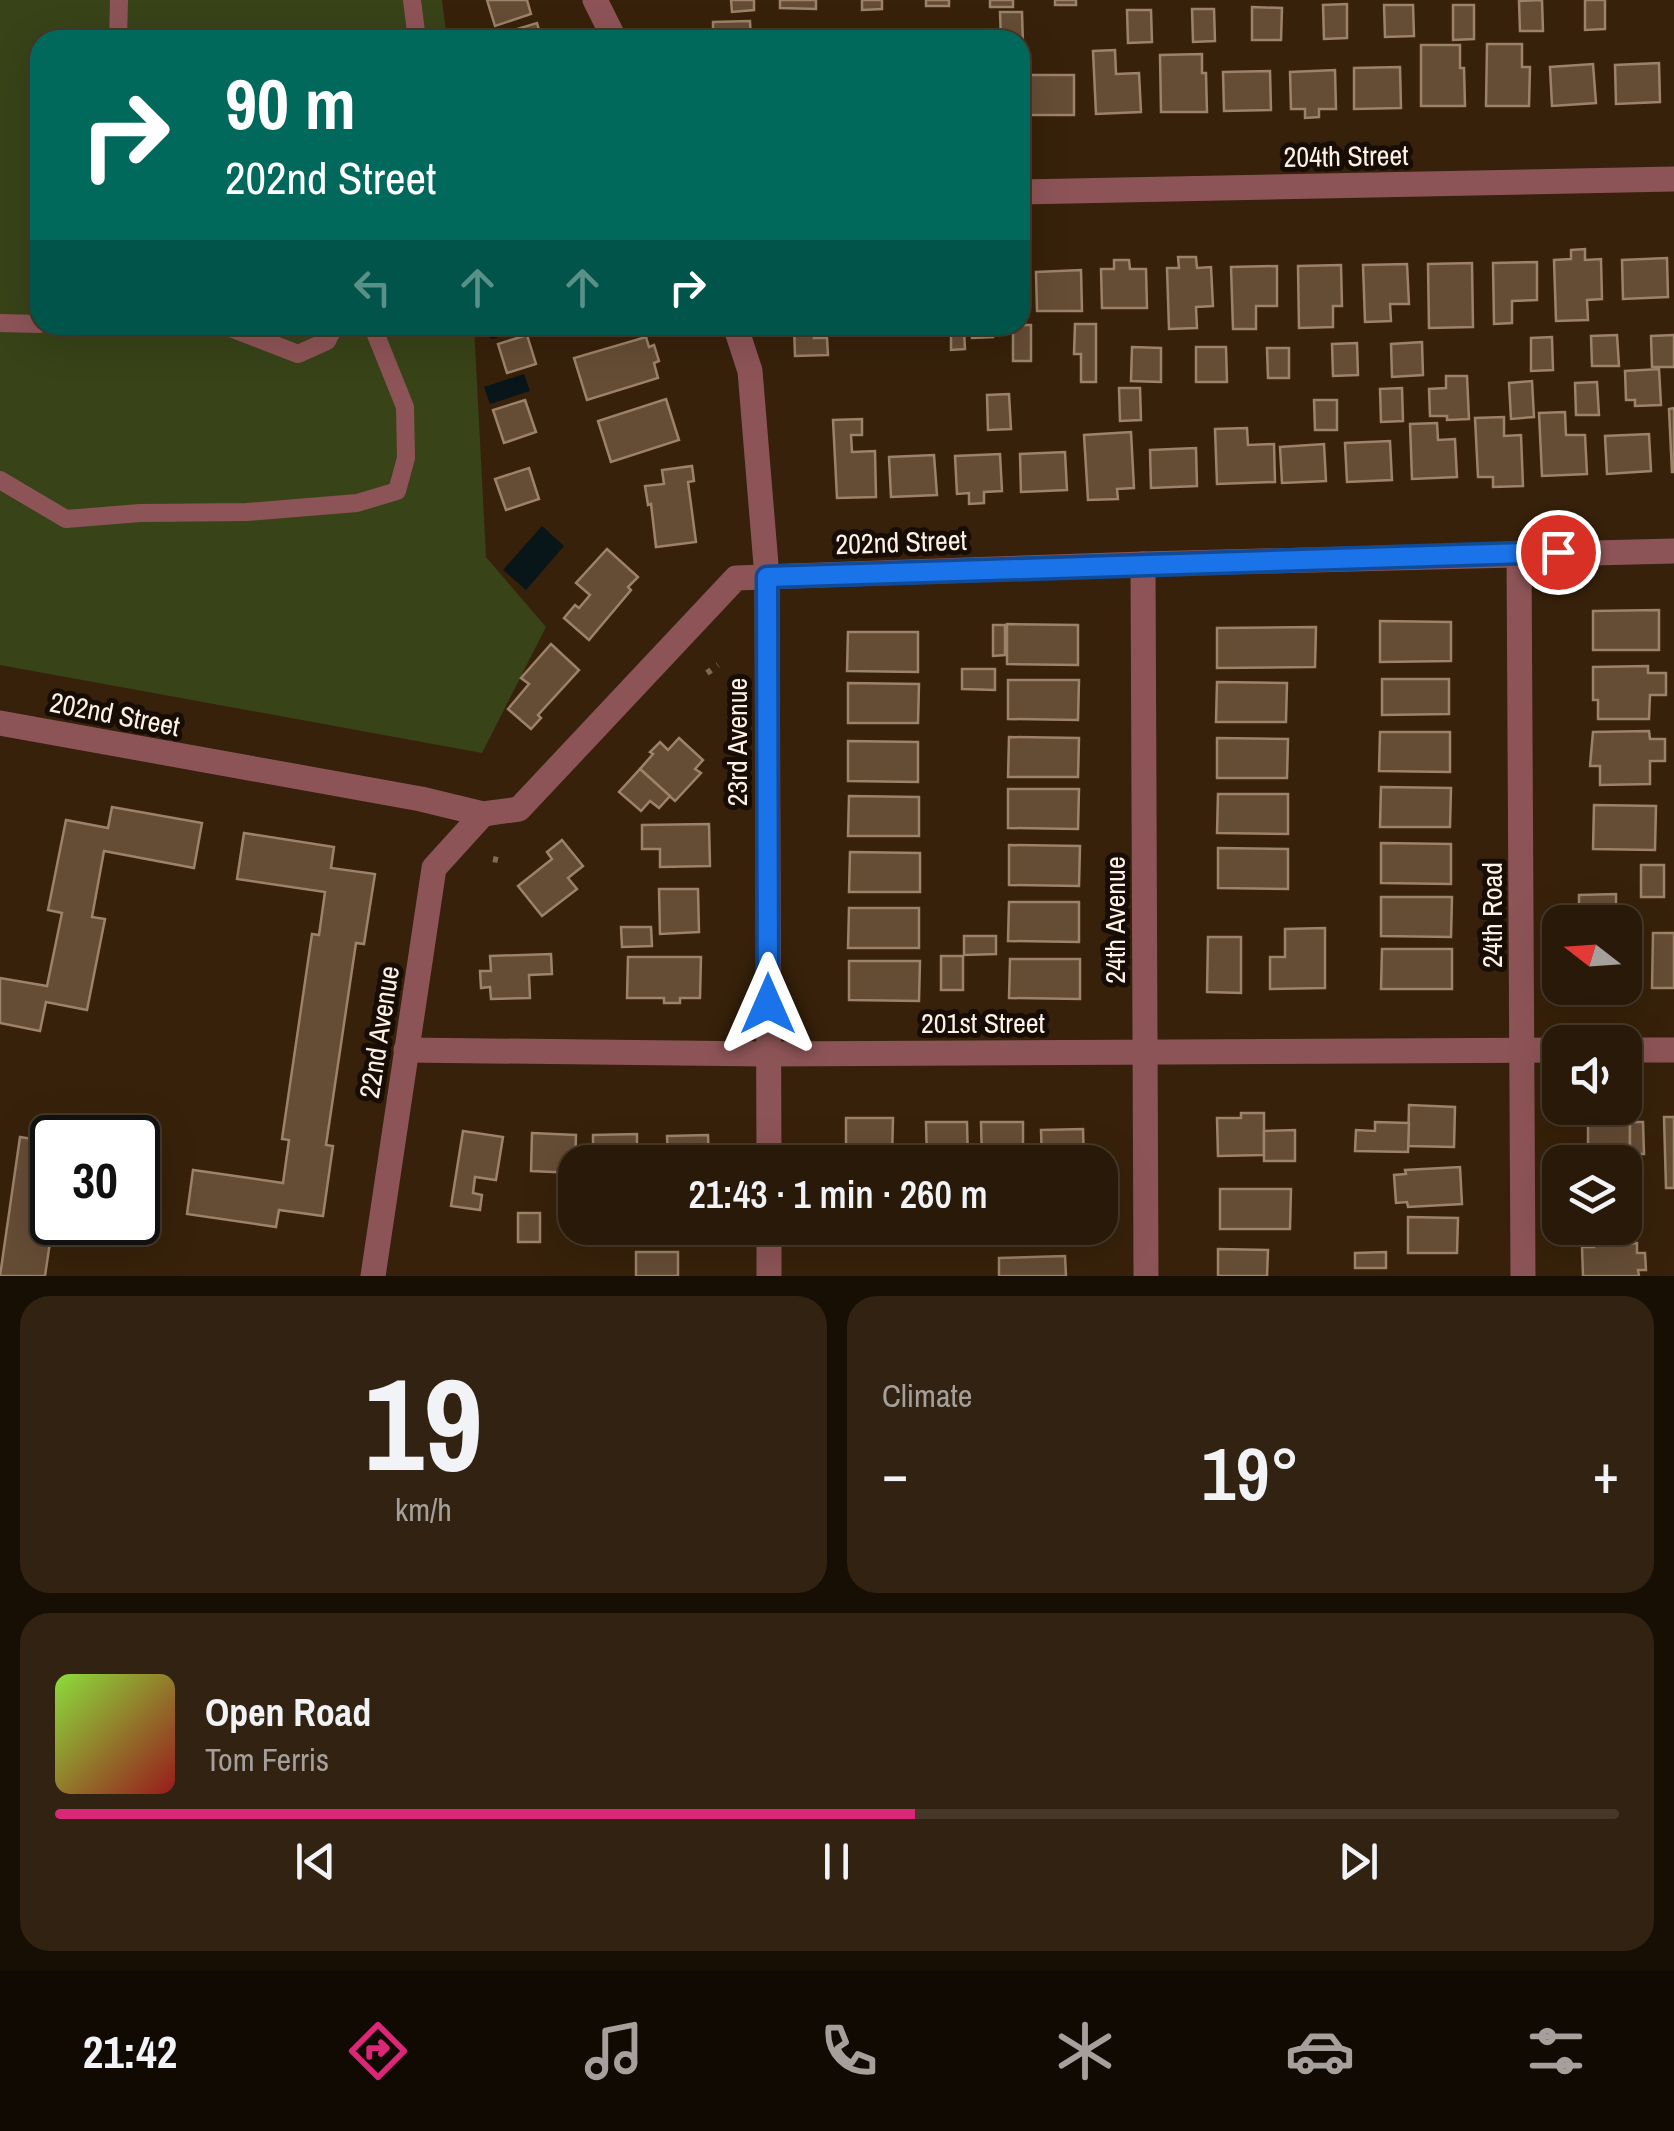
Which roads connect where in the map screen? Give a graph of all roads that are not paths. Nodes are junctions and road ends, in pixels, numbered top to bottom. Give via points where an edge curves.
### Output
1 (119, 0) edge
2 (412, 0) edge
3 (595, 0) edge
4 (118, 30) edge
5 (416, 30) edge
6 (610, 30) edge
7 (1674, 179) edge
8 (1030, 192) edge
9 (0, 323) edge
10 (30, 324) edge
11 (249, 335) edge
12 (330, 335) edge
13 (376, 335) edge
14 (738, 335) edge
15 (0, 480) edge
16 (1674, 550) edge
17 (1519, 553) junction
18 (1143, 564) junction
19 (767, 577) junction
20 (0, 723) edge
21 (483, 814) junction
22 (406, 1050) junction
23 (1523, 1050) junction
24 (1542, 1050) edge
25 (1642, 1050) edge
26 (1674, 1050) edge
27 (1146, 1052) junction
28 (768, 1054) junction
29 (769, 1145) edge
30 (769, 1245) edge
31 (373, 1276) edge
32 (769, 1276) edge
33 (1146, 1276) edge
34 (1523, 1276) edge

1 - 4 lane
2 - 5 lane
3 - 6 street
7 - 8 street, 204th Street
9 - 10 lane
11 - 12 lane via 298,354
13 - 15 lane via 405,408 406,458 397,491 357,503 247,512 66,518
14 - 19 street, 23rd Avenue via 750,370
16 - 17 street, 202nd Street
17 - 18 street, 202nd Street
17 - 23 street, 24th Road
18 - 19 street, 202nd Street
18 - 27 street, 24th Avenue
19 - 21 street, 202nd Street via 736,578 519,809
19 - 28 street, 23rd Avenue
20 - 21 street, 202nd Street
21 - 22 street, 22nd Avenue via 434,868
22 - 28 street, 201st Street
22 - 31 street, 22nd Avenue
23 - 24 street, 201st Street
23 - 27 street, 201st Street
23 - 34 street, 24th Road
25 - 26 street
27 - 28 street, 201st Street
27 - 33 street, 24th Avenue
28 - 29 street, 23rd Avenue
30 - 32 street

